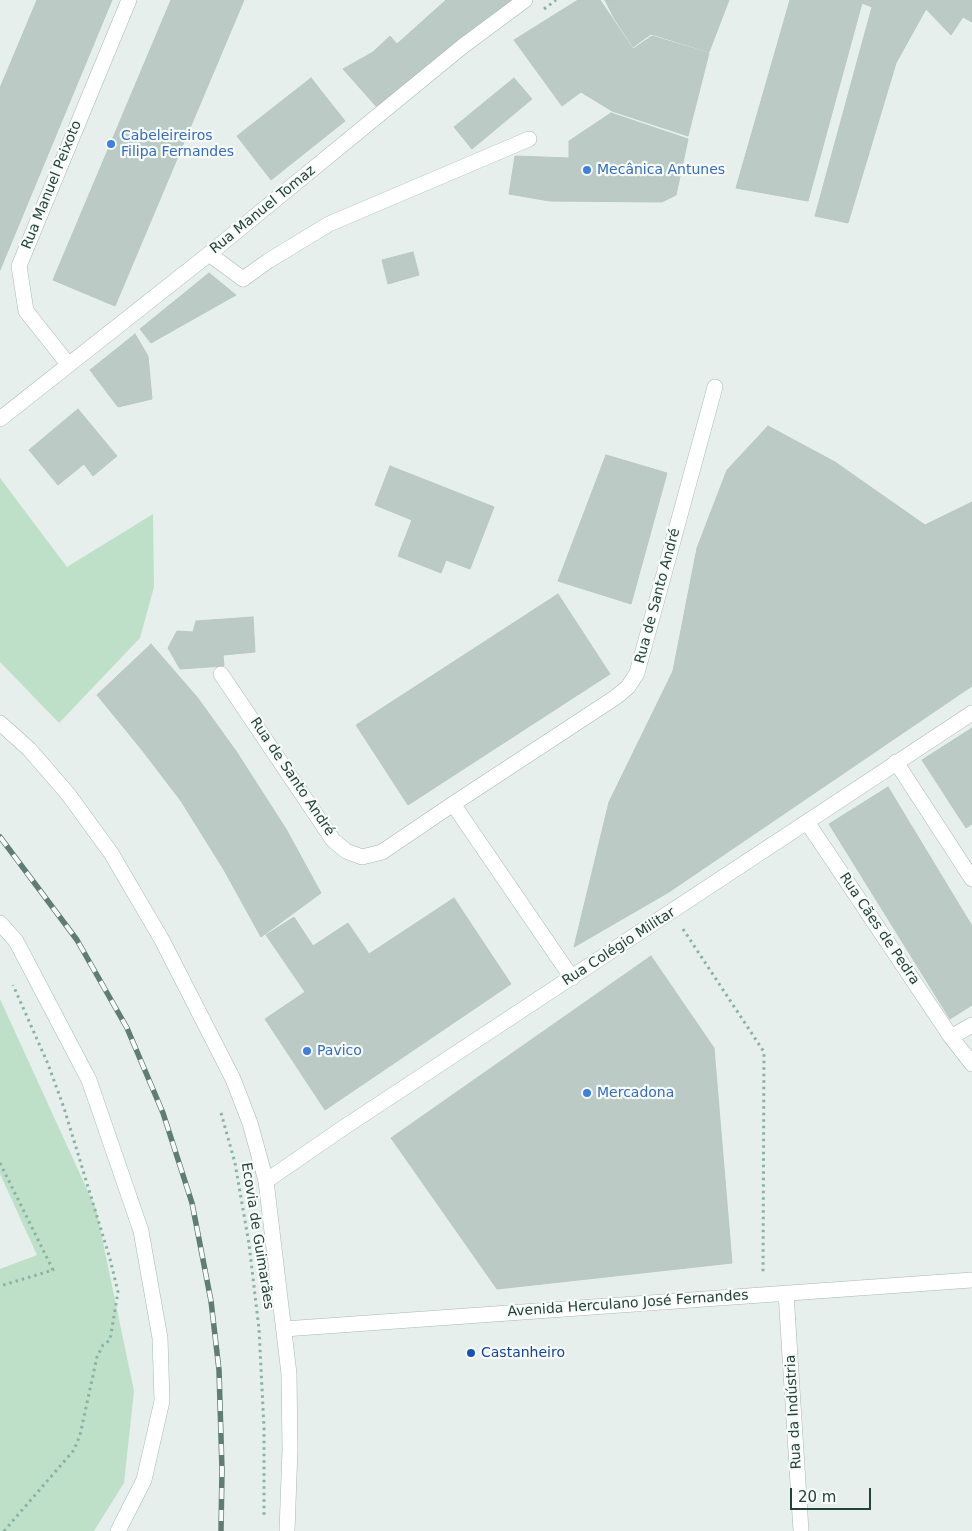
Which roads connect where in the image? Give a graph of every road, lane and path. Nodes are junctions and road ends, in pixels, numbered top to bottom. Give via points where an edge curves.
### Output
1 (129, 0) edge
2 (525, 0) edge
3 (529, 139) dead end
4 (209, 254) junction
5 (68, 364) junction
6 (714, 387) dead end
7 (0, 419) edge
8 (221, 674) dead end
9 (972, 713) edge
10 (0, 723) edge
11 (896, 762) junction
12 (452, 804) junction
13 (807, 822) junction
14 (972, 879) edge
15 (672, 913) junction
16 (0, 923) edge
17 (9, 978) dead end
18 (572, 978) junction
19 (972, 1025) edge
20 (952, 1037) junction
21 (972, 1064) edge
22 (220, 1109) dead end
23 (0, 1163) edge
24 (266, 1181) junction
25 (972, 1280) edge
26 (0, 1286) edge
27 (786, 1293) junction
28 (763, 1294) junction
29 (284, 1329) junction
30 (264, 1522) dead end
31 (4, 1531) edge
32 (118, 1531) edge
33 (287, 1531) edge
34 (801, 1531) edge

1 - 5 street, Rua Manuel Peixoto via 19,266 26,311
2 - 4 street, Rua Manuel Tomaz via 463,46
3 - 4 street via 329,224 243,279
4 - 5 street, Rua Manuel Tomaz
5 - 7 street, Rua Manuel Tomaz
6 - 12 street, Rua de Santo André via 637,673 616,697
8 - 12 street, Rua de Santo André via 333,840 346,851 362,857 382,852
9 - 11 street, Rua Colégio Militar
10 - 24 street via 68,794 111,853 162,940 233,1079 250,1123
11 - 13 street, Rua Colégio Militar
11 - 14 street
12 - 18 street
13 - 15 street, Rua Colégio Militar
13 - 20 street, Rua Cães de Pedra
15 - 18 street, Rua Colégio Militar
15 - 28 path via 764,1052
16 - 32 street via 16,941 89,1080 141,1231 160,1338 162,1401 144,1480
17 - 31 path via 64,1108 118,1292 110,1340 103,1345 97,1357 74,1450
18 - 24 street, Rua Colégio Militar
19 - 20 street
20 - 21 street, Rua Cães de Pedra
22 - 30 path, Ecovia de Guimarães via 235,1163 259,1329
23 - 26 path via 53,1270
24 - 29 street
25 - 27 street, Avenida Herculano José Fernandes
27 - 28 street, Avenida Herculano José Fernandes
27 - 34 street, Rua da Indústria
28 - 29 street, Avenida Herculano José Fernandes
29 - 33 street via 289,1374

